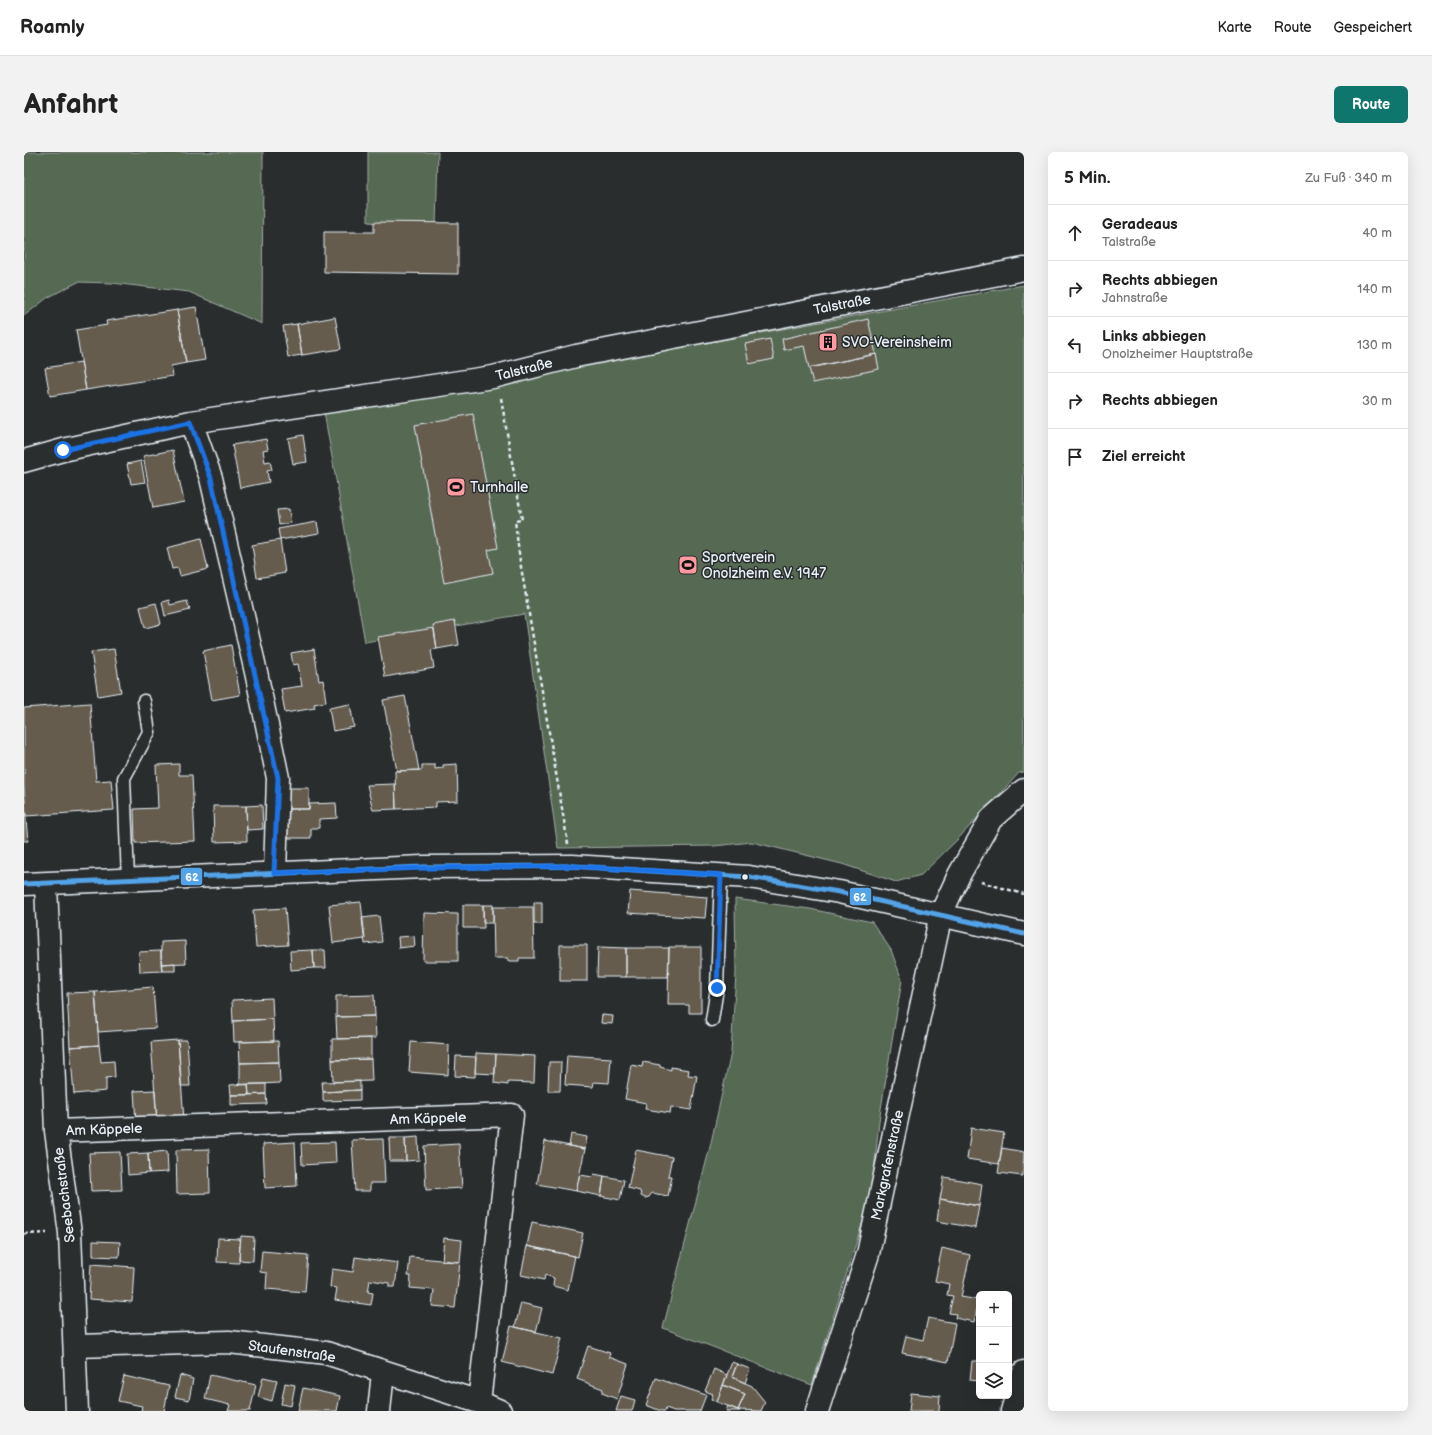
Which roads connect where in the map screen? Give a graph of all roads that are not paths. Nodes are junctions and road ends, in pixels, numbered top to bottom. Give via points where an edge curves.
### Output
1 (1024, 269) edge
2 (190, 422) junction
3 (24, 461) edge
4 (144, 701) dead end
5 (1024, 790) edge
6 (274, 873) junction
7 (721, 875) junction
8 (128, 879) junction
9 (24, 884) edge
10 (46, 884) junction
11 (941, 914) junction
12 (1024, 934) edge
13 (712, 1020) dead end
14 (56, 1131) junction
15 (75, 1346) junction
16 (383, 1372) junction
17 (1024, 1372) edge
18 (479, 1402) junction
19 (77, 1411) edge
20 (379, 1411) edge
21 (500, 1411) edge
22 (817, 1411) edge
23 (1012, 1411) edge

1 - 2 street, Talstraße via 576,356 498,376
2 - 3 street, Talstraße
2 - 6 street via 211,478 278,778
4 - 8 lane via 149,732 124,778
5 - 11 street, Markgrafenstraße via 991,819 959,875
6 - 7 street via 572,866
6 - 8 street
7 - 11 street via 749,877 839,892
7 - 13 lane via 717,988
8 - 10 street
9 - 10 street
10 - 14 street, Seebachstraße
11 - 12 street
11 - 22 street, Markgrafenstraße via 868,1254
14 - 15 street, Seebachstraße via 70,1233
14 - 18 street, Am Käppele via 512,1115
15 - 16 street, Staufenstraße via 229,1342 326,1353
15 - 19 street, Seebachstraße
16 - 18 street, Staufenstraße
16 - 20 street
17 - 23 street
18 - 21 street, Staufenstraße

